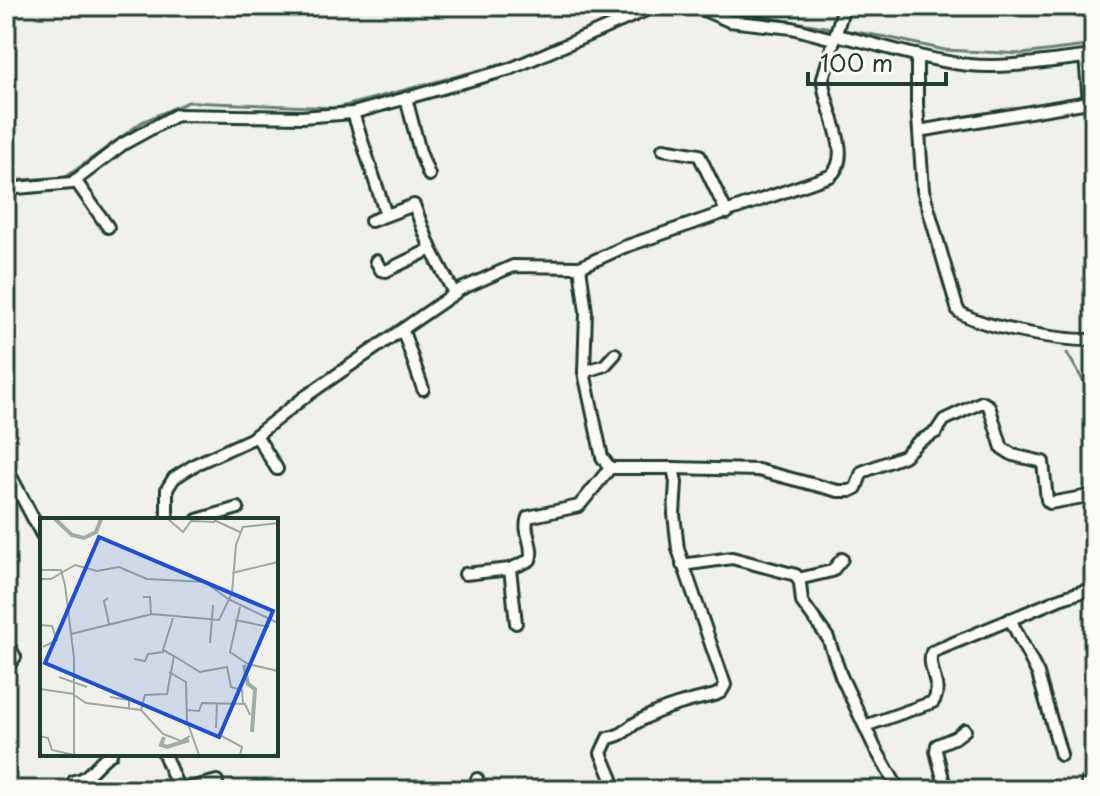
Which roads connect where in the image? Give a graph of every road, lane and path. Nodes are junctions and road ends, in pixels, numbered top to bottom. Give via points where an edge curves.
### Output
1 (656, 6) edge
2 (694, 6) edge
3 (844, 6) edge
4 (834, 37) junction
5 (917, 55) junction
6 (1090, 56) edge
7 (406, 98) junction
8 (1091, 101) edge
9 (353, 113) junction
10 (919, 131) junction
11 (663, 149) dead end
12 (429, 175) dead end
13 (75, 180) junction
14 (6, 189) edge
15 (727, 213) junction
16 (386, 215) junction
17 (371, 221) dead end
18 (108, 227) dead end
19 (431, 249) junction
20 (376, 261) dead end
21 (580, 267) junction
22 (454, 293) junction
23 (403, 331) junction
24 (1094, 340) edge
25 (615, 354) dead end
26 (584, 372) junction
27 (423, 389) dead end
28 (256, 435) junction
29 (6, 467) edge
30 (610, 468) junction
31 (673, 468) junction
32 (277, 469) dead end
33 (1094, 495) edge
34 (238, 508) dead end
35 (167, 518) edge
36 (204, 518) edge
37 (40, 531) edge
38 (842, 559) dead end
39 (682, 565) junction
40 (510, 569) junction
41 (465, 574) dead end
42 (798, 579) junction
43 (1094, 588) edge
44 (1010, 619) junction
45 (516, 623) dead end
46 (6, 641) edge
47 (6, 668) edge
48 (865, 726) junction
49 (965, 730) dead end
50 (1061, 755) dead end
51 (107, 756) edge
52 (165, 756) edge
53 (74, 781) dead end
54 (217, 781) dead end
55 (180, 790) edge
56 (610, 790) edge
57 (899, 790) edge
58 (946, 790) edge

1 - 7 street via 510,69
2 - 4 street via 729,21
3 - 4 street
4 - 5 street
4 - 15 street via 822,84 840,153 838,168 830,176
5 - 6 street via 992,66
5 - 10 street
6 - 8 street
7 - 9 street
7 - 12 street
8 - 10 street
9 - 13 street via 176,115 123,144
9 - 16 street
10 - 24 street via 923,190 958,311 1029,332
11 - 15 street via 699,155
13 - 14 street
13 - 18 street
15 - 21 street
16 - 17 street
16 - 19 street via 414,205
19 - 20 street via 386,271
19 - 22 street
21 - 22 street via 513,266
21 - 26 street via 586,312
22 - 23 street
23 - 27 street
23 - 28 street
25 - 26 street via 605,365
26 - 30 street via 602,457
28 - 32 street
28 - 35 street via 174,478 167,489
29 - 37 street
30 - 31 street
30 - 40 street via 579,506 528,517 532,557
31 - 33 street via 758,470 850,491 862,472 904,456 944,420 982,402 992,412 1002,448 1043,462 1050,503
31 - 39 street
34 - 36 street
38 - 42 street via 832,571
39 - 42 street via 732,558 787,571
39 - 56 street via 724,688 664,709 608,738 601,753 612,779
40 - 41 street
40 - 45 street
42 - 48 street via 802,602 828,638
43 - 44 street
44 - 48 street via 932,652 938,690 933,702
44 - 50 street via 1038,674
46 - 47 street via 15,657
48 - 57 street
49 - 58 street via 937,745
51 - 53 street via 84,779
52 - 55 street
54 - 55 street

